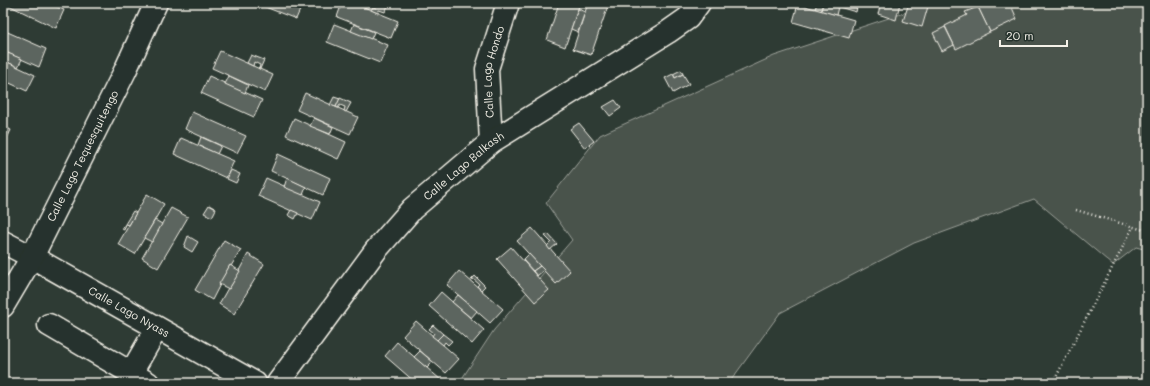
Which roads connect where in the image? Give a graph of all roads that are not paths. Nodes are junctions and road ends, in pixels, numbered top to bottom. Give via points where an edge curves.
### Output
1 (156, 3) edge
2 (508, 3) edge
3 (699, 3) edge
4 (491, 142) junction
5 (3, 242) edge
6 (32, 257) junction
7 (3, 306) edge
8 (49, 325) dead end
9 (156, 328) junction
10 (140, 378) edge
11 (254, 383) edge
12 (278, 383) edge

1 - 6 street, Calle Lago Tequesquitengo
2 - 4 street, Calle Lago Hondo via 487,68
3 - 4 street, Calle Lago Balkash via 688,18 668,32
4 - 12 street, Calle Lago Balkash via 412,209 376,250
5 - 6 street, Calle Lago Nyass
6 - 7 street, Calle Lago Tequesquitengo
6 - 9 street, Calle Lago Nyass
8 - 10 street
9 - 10 street
9 - 11 street, Calle Lago Nyass

